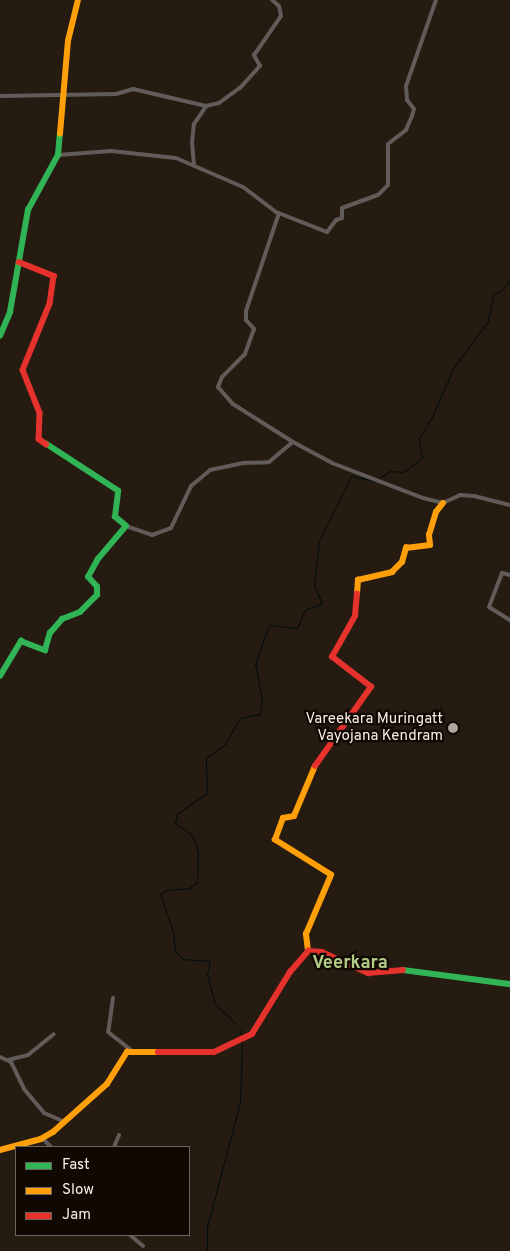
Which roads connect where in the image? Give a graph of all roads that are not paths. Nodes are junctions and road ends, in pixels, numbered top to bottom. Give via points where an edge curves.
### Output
1 (78, 0) edge
2 (272, 0) edge
3 (436, 0) edge
4 (63, 95) junction
5 (0, 96) edge
6 (206, 106) junction
7 (58, 155) junction
8 (194, 165) junction
9 (279, 213) junction
10 (18, 262) junction
11 (0, 336) edge
12 (292, 442) junction
13 (443, 503) junction
14 (510, 505) edge
15 (126, 526) junction
16 (510, 575) edge
17 (510, 620) edge
18 (0, 676) edge
19 (308, 951) junction
20 (510, 984) edge
21 (113, 998) dead end
22 (54, 1034) dead end
23 (132, 1051) junction
24 (0, 1057) edge
25 (8, 1060) junction
26 (65, 1122) junction
27 (119, 1136) dead end
28 (42, 1138) junction
29 (50, 1146) edge
30 (114, 1146) edge
31 (0, 1150) edge
32 (131, 1236) edge
33 (143, 1246) dead end

1 - 4 street via 71,21
2 - 6 street via 279,6 281,16 254,55 260,66 240,88 219,103
3 - 9 street via 406,86 407,100 414,109 412,116 406,130 388,144 388,185 378,195 342,208 342,218 336,220 327,232
4 - 5 street
4 - 6 street via 116,94 133,89
4 - 7 street
6 - 8 street via 194,124
7 - 8 street via 111,151 176,158
7 - 10 street via 28,210
8 - 9 street via 243,187
9 - 12 street via 246,311 246,320 254,329 245,354 222,377 218,387 233,404
10 - 11 street via 10,312
10 - 15 street via 54,276 50,304 24,370 40,413 39,439 118,491 115,517
12 - 13 street via 332,463
12 - 15 street via 269,462 210,470 192,486 171,528 152,535
13 - 14 street via 460,495 495,499
13 - 19 street via 436,512 429,535 430,545 406,548 402,562 392,572 358,580 354,616 332,657 371,687 318,759 294,816 283,818 275,840 331,875 306,934
15 - 18 street via 98,559 88,577 97,587 97,595 80,612 62,619 50,633 45,650 21,641
16 - 17 street via 502,573 489,607
19 - 20 street via 322,952 368,973 403,970
19 - 23 street via 290,972 252,1034 214,1052
21 - 23 street via 108,1032
22 - 25 street via 32,1053
23 - 26 street via 124,1054 107,1084
24 - 25 street
25 - 26 street via 24,1089 44,1113
26 - 28 street
27 - 30 street
28 - 29 street
28 - 31 street
32 - 33 street

